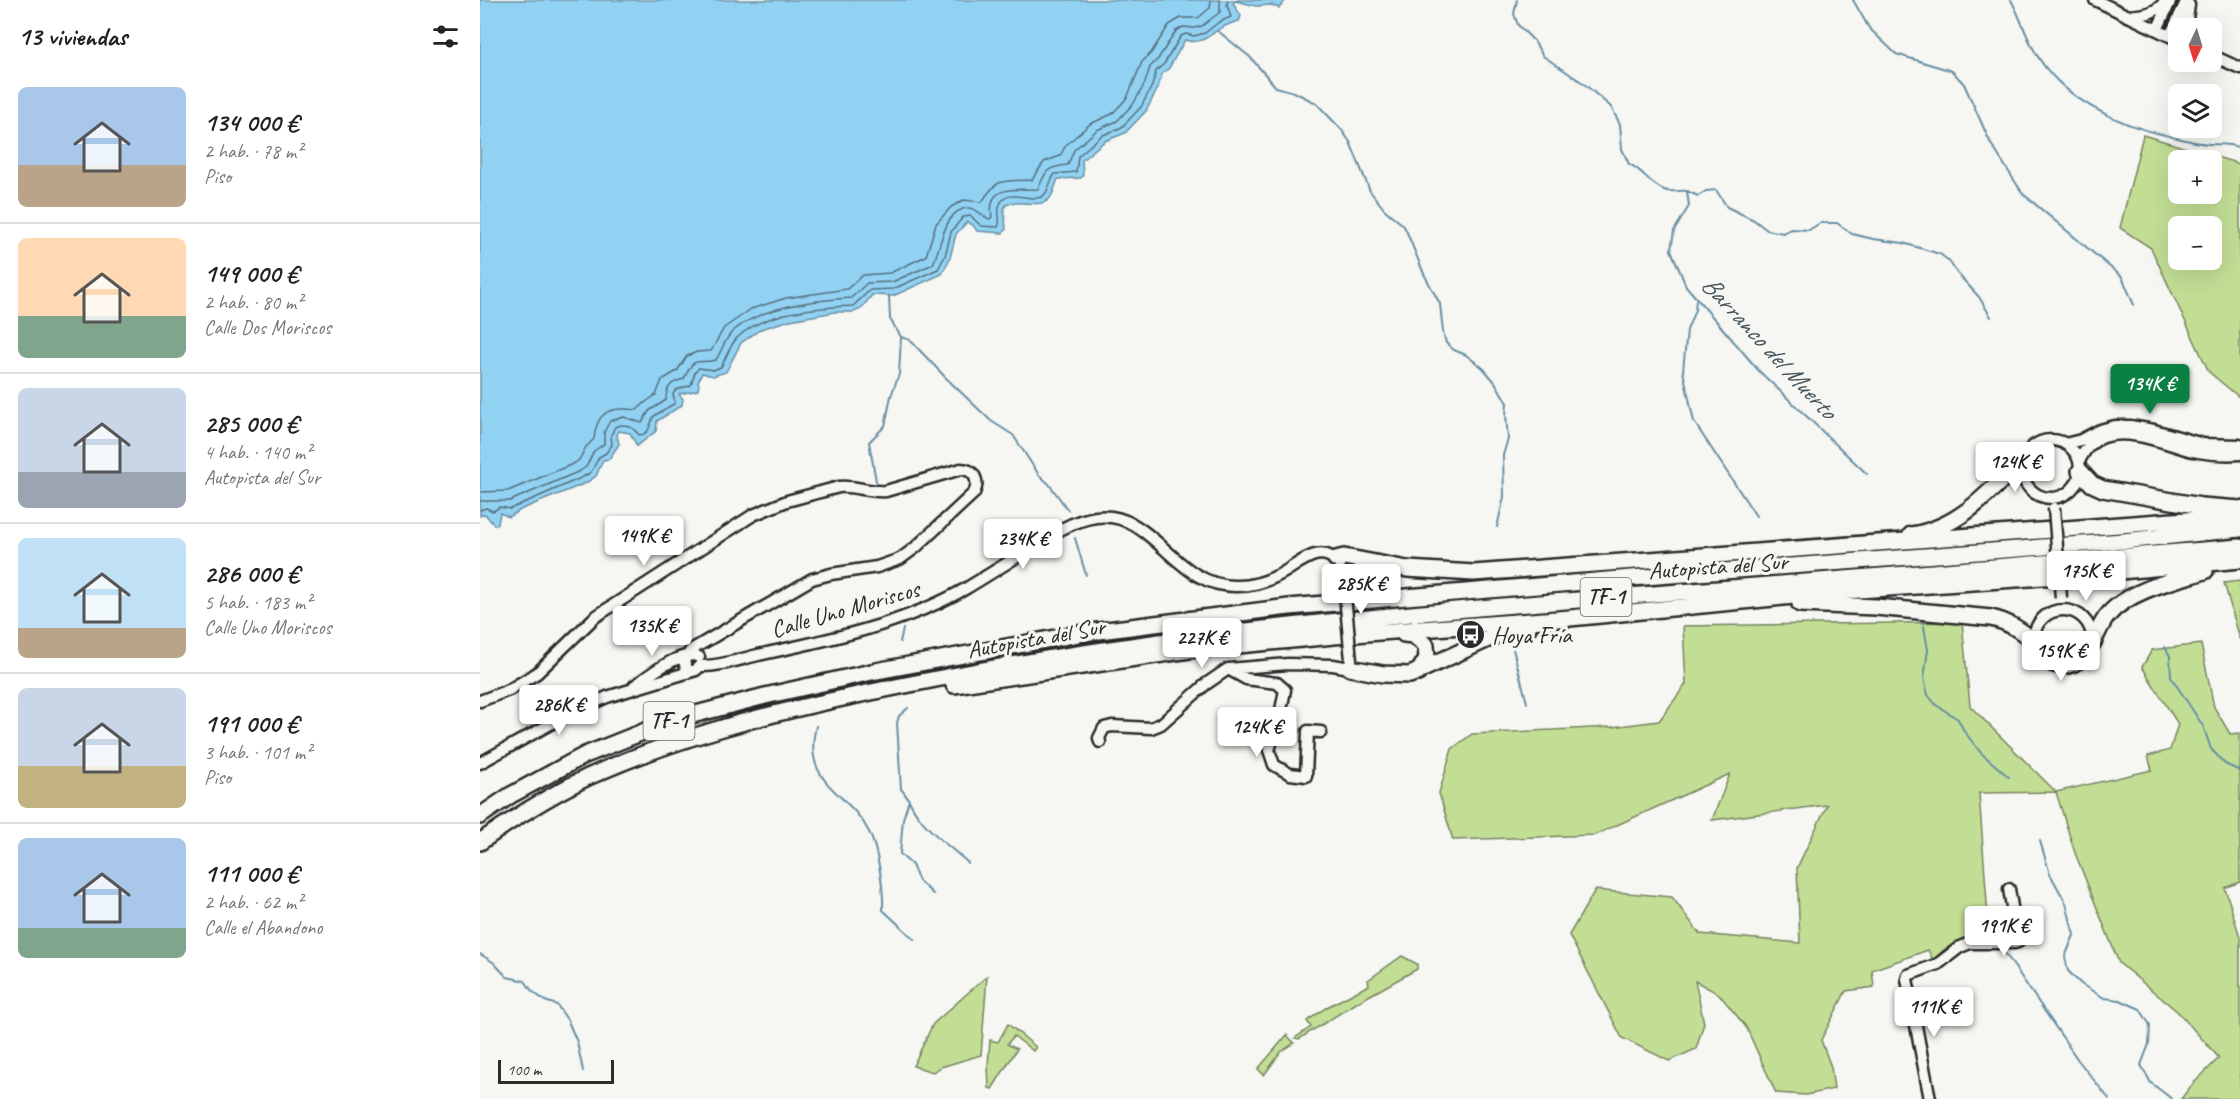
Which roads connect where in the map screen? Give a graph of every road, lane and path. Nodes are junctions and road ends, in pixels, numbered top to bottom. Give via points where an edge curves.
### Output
1 (2095, 0) edge
2 (2166, 0) edge
3 (2171, 0) edge
4 (2189, 0) edge
5 (2126, 16) junction
6 (2182, 18) edge
7 (2187, 18) edge
8 (2157, 30) junction
9 (2168, 35) edge
10 (2222, 57) edge
11 (2222, 60) edge
12 (2225, 61) junction
13 (2240, 68) edge
14 (2065, 444) junction
15 (2240, 445) edge
16 (2240, 454) edge
17 (2024, 457) junction
18 (2079, 466) junction
19 (2053, 503) junction
20 (2240, 509) edge
21 (2240, 516) edge
22 (2240, 529) edge
23 (1834, 547) junction
24 (2240, 547) edge
25 (1746, 554) junction
26 (2240, 560) edge
27 (2240, 565) edge
28 (1339, 566) junction
29 (1631, 578) junction
30 (1740, 601) junction
31 (2062, 609) junction
32 (1570, 618) junction
33 (1366, 633) junction
34 (2034, 641) junction
35 (2092, 644) junction
36 (694, 662) junction
37 (1350, 664) junction
38 (1228, 669) junction
39 (1418, 673) junction
40 (629, 690) junction
41 (480, 701) edge
42 (800, 708) junction
43 (1321, 732) dead end
44 (1100, 742) dead end
45 (480, 764) edge
46 (480, 816) edge
47 (480, 842) edge
48 (2009, 890) dead end
49 (1930, 1099) edge

1 - 5 street
2 - 5 street via 2148,14
3 - 8 street
4 - 6 street
4 - 7 street
5 - 8 street
8 - 9 street
10 - 12 street
11 - 12 street
12 - 13 street
14 - 15 street via 2108,428 2130,426 2196,443
14 - 17 street via 2053,440 2040,442
14 - 18 street
16 - 18 street via 2196,452 2141,435 2120,434 2090,445
17 - 19 street via 2021,470 2028,488
17 - 23 highway via 1981,501 1956,519 1919,534
18 - 19 street via 2078,480 2072,489
18 - 20 highway via 2092,484 2103,489
19 - 31 street, bridge
21 - 23 highway
22 - 29 highway, Autopista del Sur / TF-1
23 - 25 highway
24 - 42 highway, Autopista del Sur / TF-1 via 1442,610 1255,629 1083,652
25 - 28 highway via 1474,573 1428,572 1344,557
25 - 29 highway
26 - 30 highway
27 - 35 highway via 2167,582 2130,598 2107,616
28 - 36 street, Calle Uno Moriscos via 1320,555 1311,555 1266,581 1243,586 1212,583 1190,572 1145,532 1108,516 1095,517 1069,526 956,594 904,617 793,648
28 - 37 street, bridge
29 - 46 highway, Autopista del Sur / TF-1 via 1176,620 876,671 765,696 636,733 551,772
30 - 32 highway
30 - 34 highway via 1876,607 1991,618 2018,628
31 - 34 street via 2041,619
31 - 35 street via 2086,620 2093,635
32 - 33 highway
32 - 39 highway via 1497,635
33 - 39 highway via 1406,634 1421,639 1427,658
33 - 42 highway via 1196,649
34 - 35 street via 2046,662 2062,668 2084,660
36 - 40 street, Calle Uno Moriscos
36 - 40 street via 678,657
36 - 41 street via 691,650 812,579 877,567 900,558 974,493 976,477 961,469 886,491 838,487 762,511 610,605 529,679
37 - 38 street
37 - 39 highway via 1394,675
38 - 43 street via 1246,679 1278,683 1285,690 1269,750 1274,765 1290,774 1306,776 1308,731
38 - 44 street via 1161,724 1151,728 1104,728
40 - 45 street, Calle Uno Moriscos via 563,717
42 - 47 highway, Autopista del Sur / TF-1 via 702,734 586,778
48 - 49 street via 2018,942 1970,943 1938,964 1908,975

